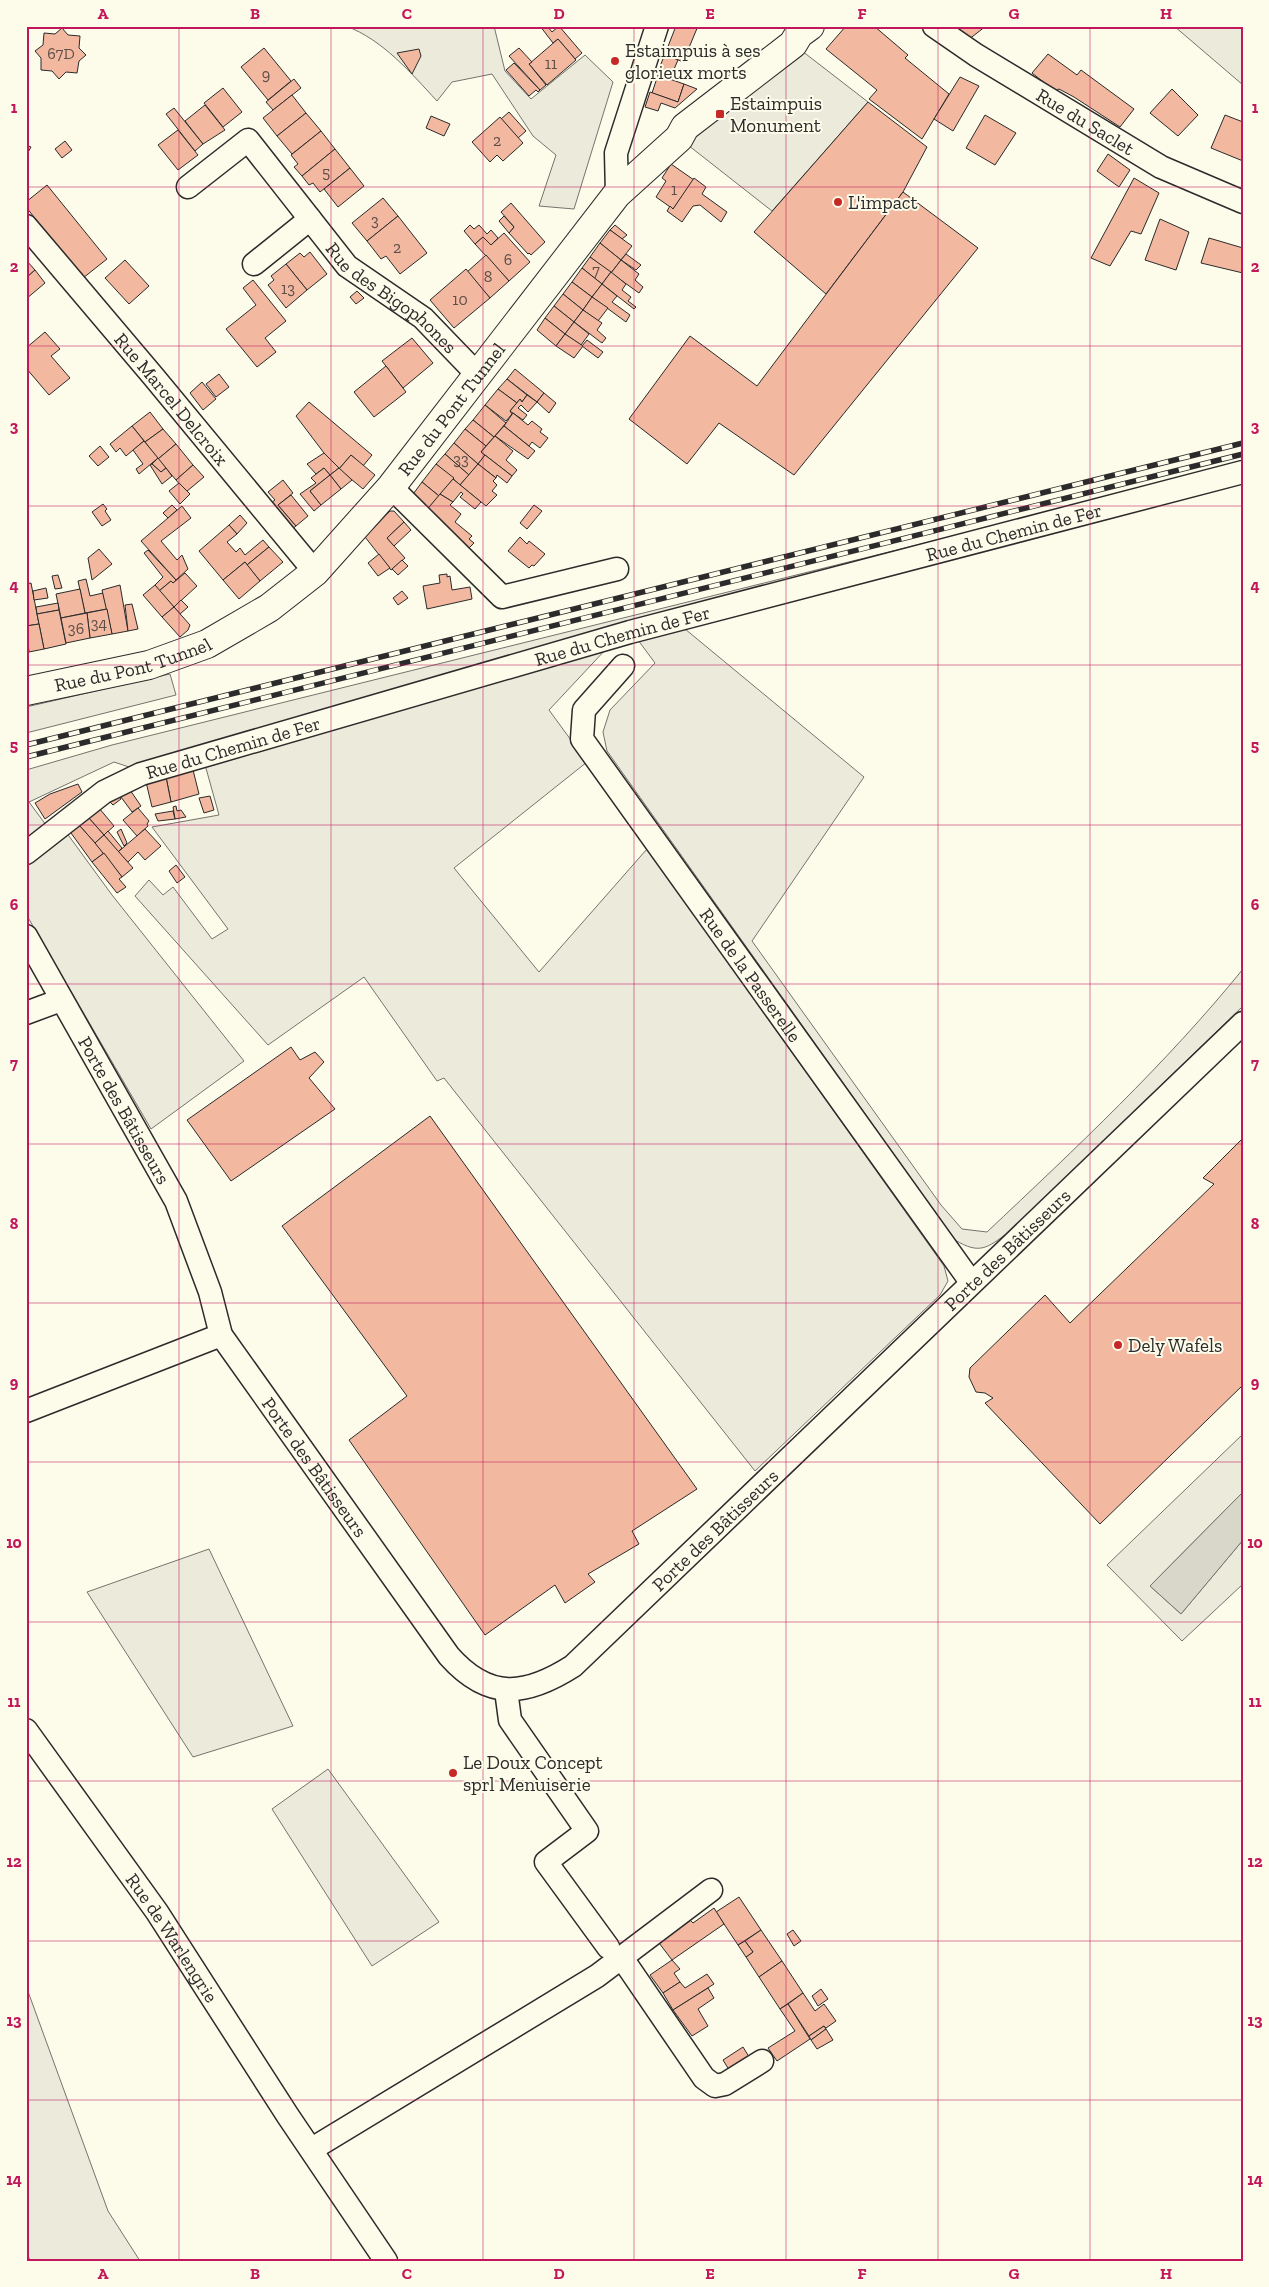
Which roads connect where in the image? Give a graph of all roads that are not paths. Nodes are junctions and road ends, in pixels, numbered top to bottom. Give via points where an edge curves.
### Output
1 (657, 26) edge
2 (810, 26) edge
3 (934, 26) edge
4 (188, 187) dead end
5 (617, 194) junction
6 (1243, 202) edge
7 (310, 219) junction
8 (26, 226) edge
9 (254, 264) dead end
10 (477, 374) junction
11 (1243, 472) edge
12 (391, 487) junction
13 (617, 569) dead end
14 (315, 572) junction
15 (624, 666) dead end
16 (26, 691) edge
17 (26, 853) edge
18 (26, 936) edge
19 (61, 1000) junction
20 (26, 1013) edge
21 (1243, 1023) edge
22 (971, 1282) junction
23 (221, 1335) junction
24 (26, 1411) edge
25 (506, 1690) junction
26 (26, 1730) edge
27 (711, 1890) dead end
28 (615, 1953) junction
29 (762, 2061) dead end
30 (312, 2149) junction
31 (386, 2261) edge

1 - 5 street via 616,153
2 - 5 main road, Rue du Pont Tunnel via 799,34 793,44 685,126 679,138
3 - 6 street, Rue du Saclet via 1161,167
4 - 7 street, Rue des Bigophones via 248,140
5 - 10 main road, Rue du Pont Tunnel
7 - 9 street
7 - 10 street, Rue des Bigophones via 347,266 423,318
8 - 14 street, Rue Marcel Delcroix
10 - 12 main road, Rue du Pont Tunnel
11 - 17 street, Rue du Chemin de Fer via 630,632 141,774 104,792
12 - 13 street via 502,597
12 - 14 main road, Rue du Pont Tunnel
14 - 16 main road, Rue du Pont Tunnel via 269,608 207,644 149,665
15 - 22 street, Rue de la Passerelle via 584,710 582,739
18 - 19 street, Porte des Bâtisseurs
19 - 20 street
19 - 23 street, Porte des Bâtisseurs via 176,1201 210,1292
21 - 22 street, Porte des Bâtisseurs
22 - 25 street, Porte des Bâtisseurs via 573,1666 532,1687
23 - 24 street
23 - 25 street, Porte des Bâtisseurs via 449,1656 463,1671
25 - 28 street via 510,1720 587,1831 546,1862
26 - 30 street, Rue de Warlengrie via 157,1912
27 - 28 street
28 - 29 street via 704,2078 715,2086 725,2084
28 - 30 street via 565,1996
30 - 31 street, Rue de Warlengrie

